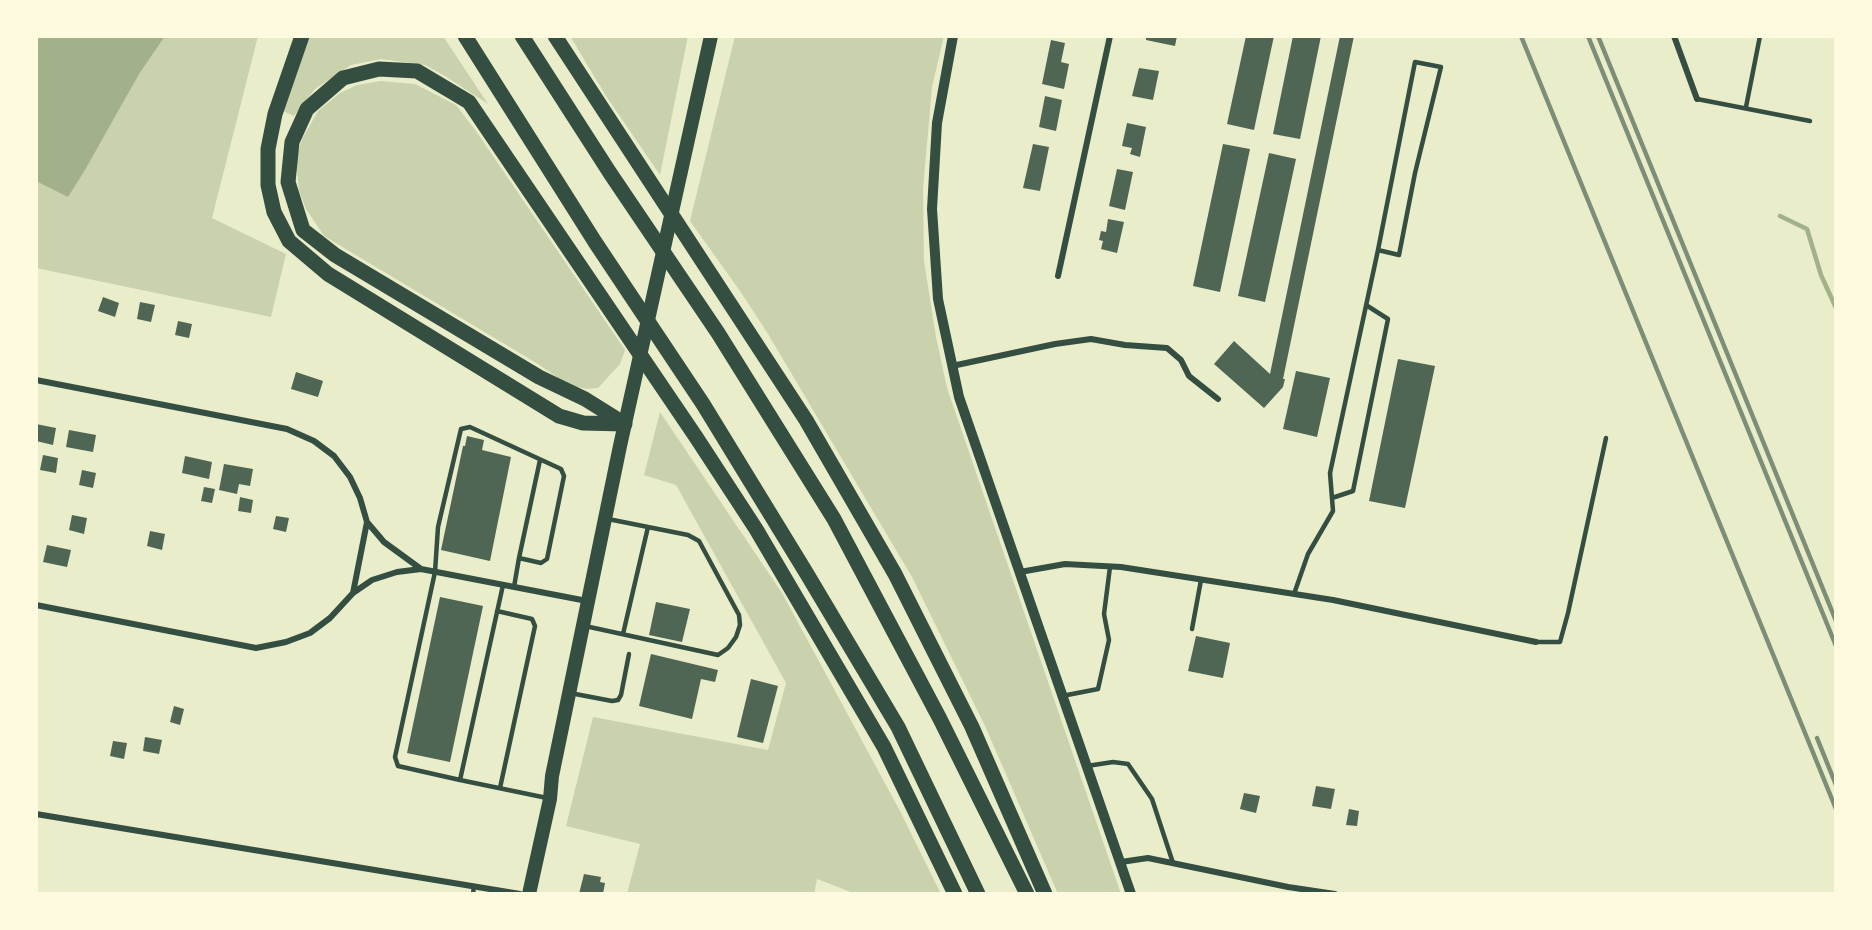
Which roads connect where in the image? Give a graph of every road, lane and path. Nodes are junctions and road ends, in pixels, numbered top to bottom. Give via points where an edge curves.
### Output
1 (302, 36) edge
2 (465, 36) edge
3 (522, 36) edge
4 (555, 36) edge
5 (711, 36) edge
6 (953, 36) edge
7 (1110, 36) edge
8 (1674, 36) edge
9 (1761, 36) edge
10 (1697, 99) joint
11 (1746, 107) junction
12 (1810, 121) dead end
13 (1378, 250) junction
14 (1058, 276) dead end
15 (1366, 304) junction
16 (952, 366) junction
17 (36, 380) edge
18 (1218, 399) dead end
19 (625, 424) junction
20 (1606, 438) dead end
21 (540, 460) junction
22 (1332, 498) junction
23 (606, 518) junction
24 (367, 522) junction
25 (648, 527) junction
26 (519, 558) junction
27 (1110, 567) junction
28 (421, 569) junction
29 (435, 572) junction
30 (1020, 572) junction
31 (1201, 580) junction
32 (503, 585) junction
33 (514, 587) junction
34 (353, 593) junction
35 (1294, 594) junction
36 (589, 601) junction
37 (36, 605) edge
38 (497, 612) junction
39 (584, 626) junction
40 (1192, 629) dead end
41 (624, 634) junction
42 (1536, 642) joint
43 (629, 654) dead end
44 (570, 693) junction
45 (1062, 696) junction
46 (1087, 766) junction
47 (460, 780) junction
48 (500, 788) junction
49 (550, 799) junction
50 (36, 814) edge
51 (1120, 862) junction
52 (1173, 863) junction
53 (474, 886) junction
54 (472, 894) edge
55 (520, 894) edge
56 (529, 894) edge
57 (955, 894) edge
58 (978, 894) edge
59 (1027, 894) edge
60 (1045, 894) edge
61 (1131, 894) edge
62 (1335, 894) edge

1 - 19 highway via 275,114 268,149 268,185 274,212 289,242 328,274 559,416 583,423
2 - 58 highway via 703,404 898,727
3 - 59 highway via 718,333 834,519
4 - 60 highway via 806,420 895,574 972,727
5 - 19 main road
6 - 16 street via 937,123 932,209 938,299
7 - 14 street
8 - 10 street
9 - 11 lane
10 - 11 lane
11 - 12 lane
13 - 13 lane via 1415,62 1442,67 1399,255
13 - 15 lane
15 - 22 lane via 1330,473
15 - 22 lane via 1388,319 1353,490
16 - 18 street via 1091,339 1167,348 1181,360 1189,376
16 - 30 street via 959,397
17 - 24 street via 287,429 314,441 334,456 355,487
19 - 23 main road
19 - 57 highway via 335,255 303,230 288,182 292,142 307,109 343,78 379,69 417,71 468,102 756,529 884,747
20 - 42 lane via 1560,642
21 - 26 lane
21 - 26 lane via 561,470 564,476 547,559 541,563
21 - 29 lane via 470,427 461,429 438,527
22 - 35 lane via 1333,511 1308,554
23 - 25 lane
23 - 36 main road
24 - 28 street via 384,542
24 - 34 street
25 - 41 lane
25 - 41 lane via 699,540 740,615 740,625 728,648 718,655
26 - 33 lane
27 - 30 street via 1065,564
27 - 31 street
27 - 45 lane via 1104,614 1109,640 1098,689
28 - 29 street
28 - 34 street via 372,580
29 - 32 street
29 - 47 lane via 395,757 398,766
30 - 45 street
31 - 35 street
31 - 40 lane
32 - 33 street
32 - 38 lane
33 - 36 street
34 - 37 street via 310,633 256,648
35 - 42 street
36 - 39 main road
38 - 47 lane
38 - 48 lane via 532,619 535,626
39 - 41 lane
39 - 44 main road
43 - 44 lane via 618,700
44 - 49 main road
45 - 46 street
46 - 51 street
46 - 52 lane via 1128,764 1152,799
47 - 48 lane
48 - 49 lane
49 - 56 main road
50 - 53 street
51 - 52 street via 1148,858
51 - 61 street
52 - 62 street
53 - 54 lane
53 - 55 street

